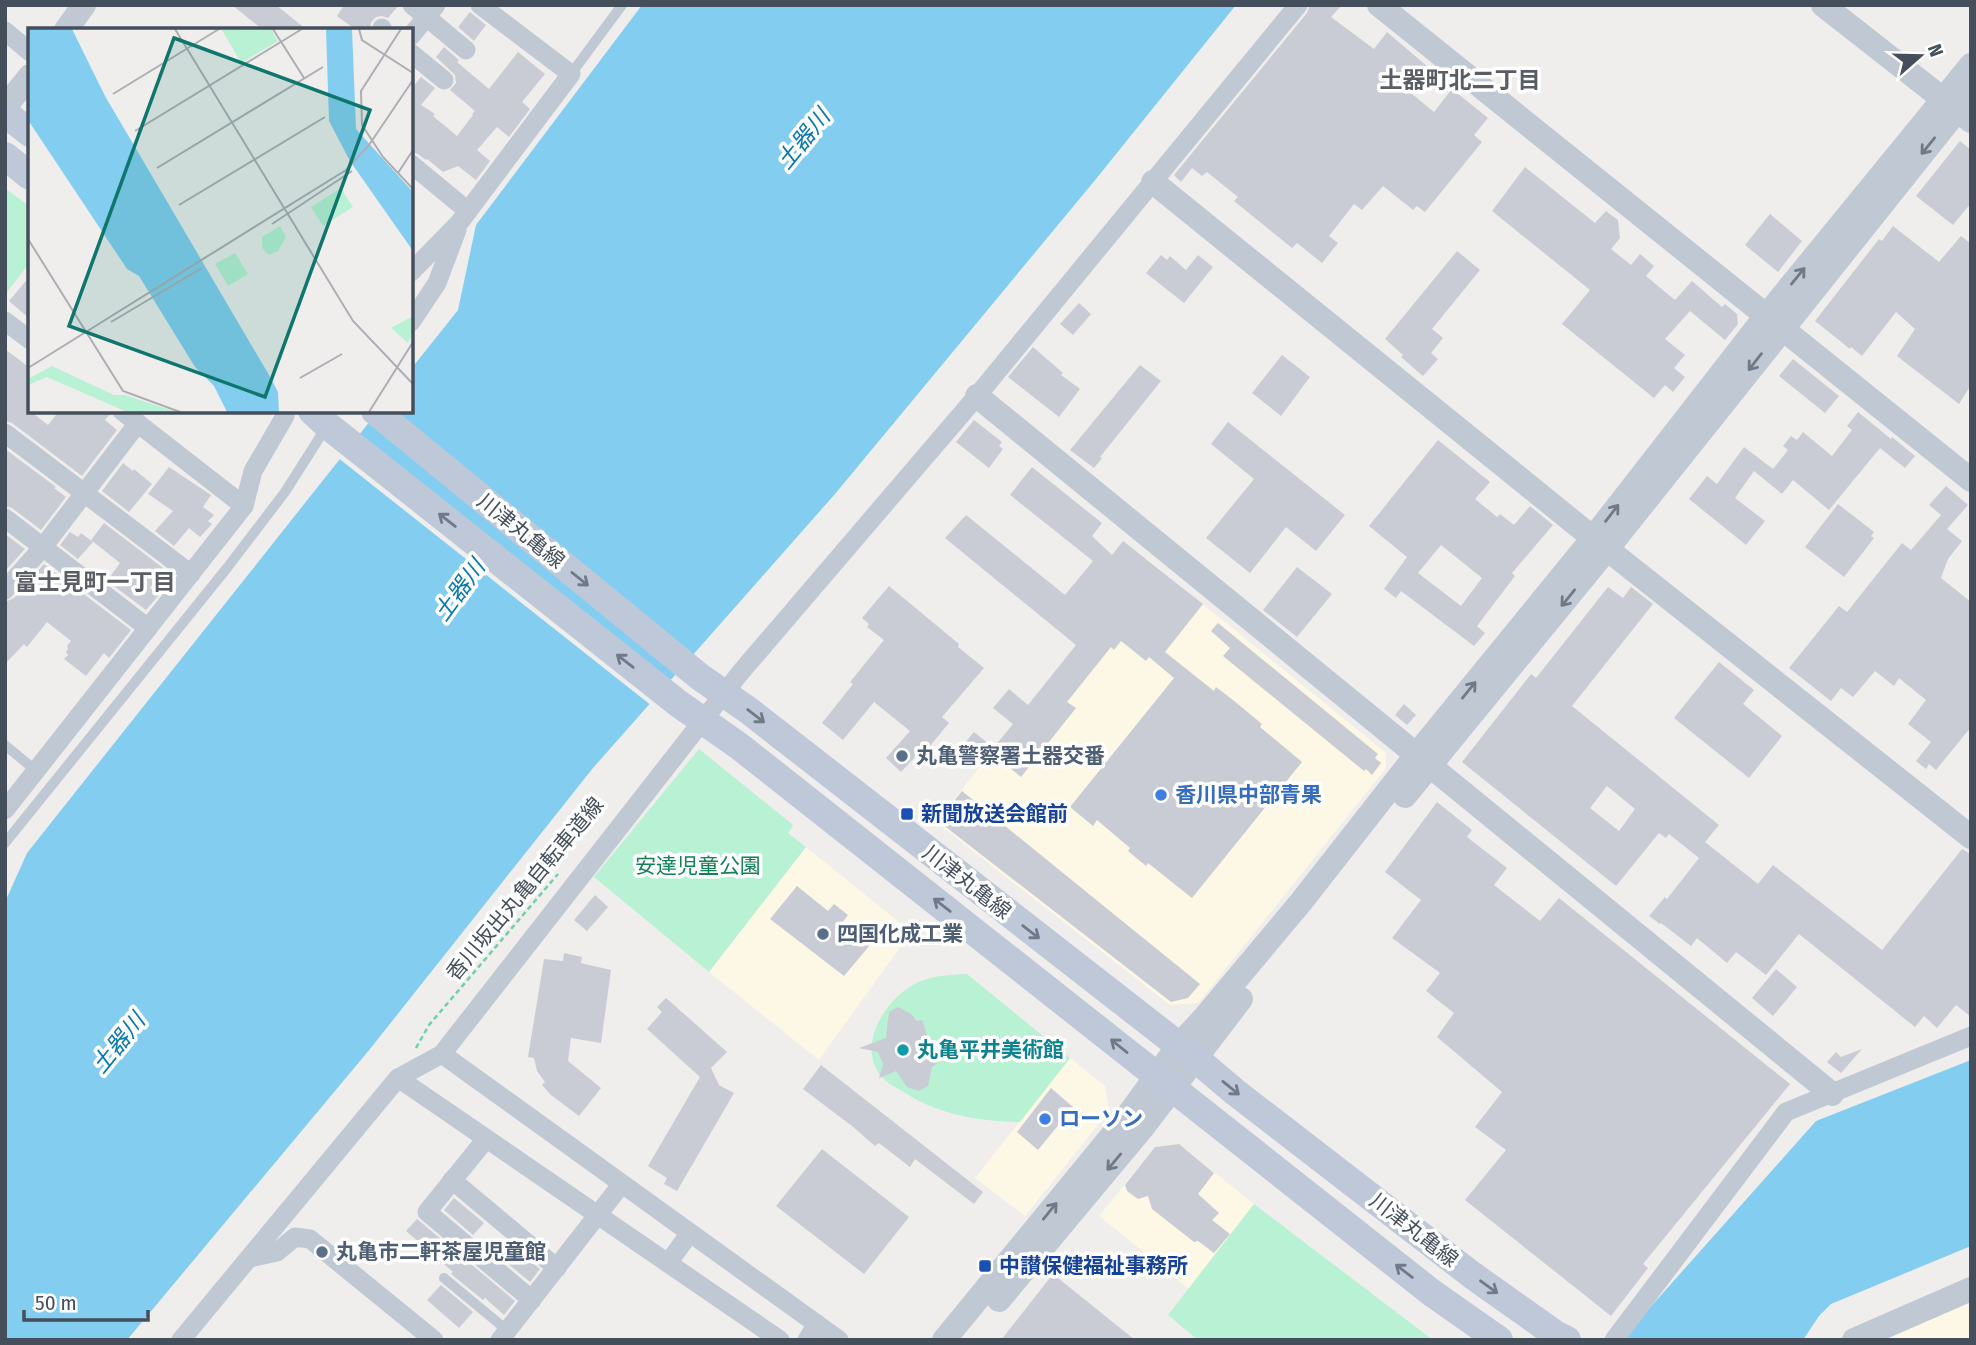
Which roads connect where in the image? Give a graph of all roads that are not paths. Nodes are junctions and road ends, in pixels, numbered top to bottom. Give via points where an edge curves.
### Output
1 (84, 5) edge
2 (481, 5) edge
3 (622, 5) edge
4 (1298, 5) edge
5 (1379, 5) edge
6 (1823, 5) edge
7 (425, 9) edge
8 (67, 28) edge
9 (5, 31) edge
10 (413, 32) edge
11 (28, 50) edge
12 (466, 50) dead end
13 (413, 55) edge
14 (1971, 65) edge
15 (571, 74) junction
16 (28, 78) edge
17 (444, 80) dead end
18 (1960, 106) edge
19 (5, 107) edge
20 (5, 113) edge
21 (28, 131) edge
22 (5, 156) edge
23 (413, 166) edge
24 (28, 174) edge
25 (1153, 182) junction
26 (464, 217) junction
27 (413, 270) edge
28 (413, 319) edge
29 (5, 321) edge
30 (1774, 322) junction
31 (28, 338) edge
32 (976, 396) junction
33 (124, 413) edge
34 (377, 413) edge
35 (308, 417) edge
36 (138, 424) junction
37 (5, 433) edge
38 (1971, 480) edge
39 (84, 493) junction
40 (244, 506) junction
41 (5, 518) edge
42 (1600, 543) junction
43 (43, 547) junction
44 (191, 574) junction
45 (5, 590) edge
46 (148, 628) junction
47 (723, 694) junction
48 (703, 721) junction
49 (5, 745) edge
50 (1424, 760) junction
51 (35, 770) junction
52 (5, 810) edge
53 (1971, 837) edge
54 (5, 843) edge
55 (1971, 1036) edge
56 (1187, 1052) junction
57 (442, 1054) junction
58 (398, 1078) junction
59 (1164, 1083) junction
60 (1832, 1094) junction
61 (486, 1139) junction
62 (453, 1180) junction
63 (621, 1185) junction
64 (597, 1215) junction
65 (690, 1233) junction
66 (250, 1258) junction
67 (668, 1263) junction
68 (557, 1268) junction
69 (444, 1278) dead end
70 (1971, 1289) edge
71 (532, 1300) junction
72 (812, 1332) edge
73 (504, 1335) edge
74 (181, 1340) edge
75 (434, 1340) edge
76 (780, 1340) edge
77 (839, 1340) edge
78 (944, 1340) edge
79 (966, 1340) edge
80 (1499, 1340) edge
81 (1567, 1340) edge
82 (1614, 1340) edge
83 (1854, 1340) edge

1 - 8 street
2 - 15 street
3 - 15 lane
4 - 25 street
5 - 30 street
6 - 18 street
7 - 10 street
7 - 12 street
9 - 11 street
13 - 17 street
14 - 18 street
15 - 26 street
16 - 19 street
18 - 30 street
20 - 21 main road
22 - 24 main road
23 - 26 street
25 - 32 street
25 - 42 street
26 - 27 street
26 - 28 street via 437,283
29 - 31 street
30 - 38 street
30 - 42 street
32 - 47 street
32 - 50 street
33 - 36 street
34 -> 47 main road, 川津丸亀線
35 - 40 street via 253,471
48 -> 35 main road, 川津丸亀線
35 - 54 lane via 285,492
36 - 39 street
36 - 40 street
37 - 39 street
39 - 43 street
39 - 44 street
40 - 44 street
41 - 43 street
42 - 50 street
42 - 53 street
43 - 45 street
43 - 46 street
44 - 46 street
46 - 51 street
47 - 48 street
47 -> 56 main road, 川津丸亀線
48 - 57 street
59 -> 48 main road, 川津丸亀線
49 - 51 lane
50 - 56 street via 1203,1018
50 - 60 street
51 - 52 street
55 - 60 street
56 - 59 street
56 -> 81 main road, 川津丸亀線 via 1472,1275
57 - 58 street
57 - 63 street
58 - 61 street
58 - 66 street
78 -> 59 street via 1123,1122
59 -> 79 street
80 -> 59 main road, 川津丸亀線
60 - 82 street via 1786,1112
61 - 62 street
61 - 64 street
62 - 68 street
62 - 71 street via 427,1212
63 - 64 street
63 - 65 street
64 - 67 street
64 - 68 street
65 - 67 street
65 - 72 street
66 - 74 street
66 - 75 street via 277,1252 295,1237 310,1239
67 - 76 street
68 - 71 street
69 - 73 lane
70 - 83 street
71 - 73 street
72 - 77 street

